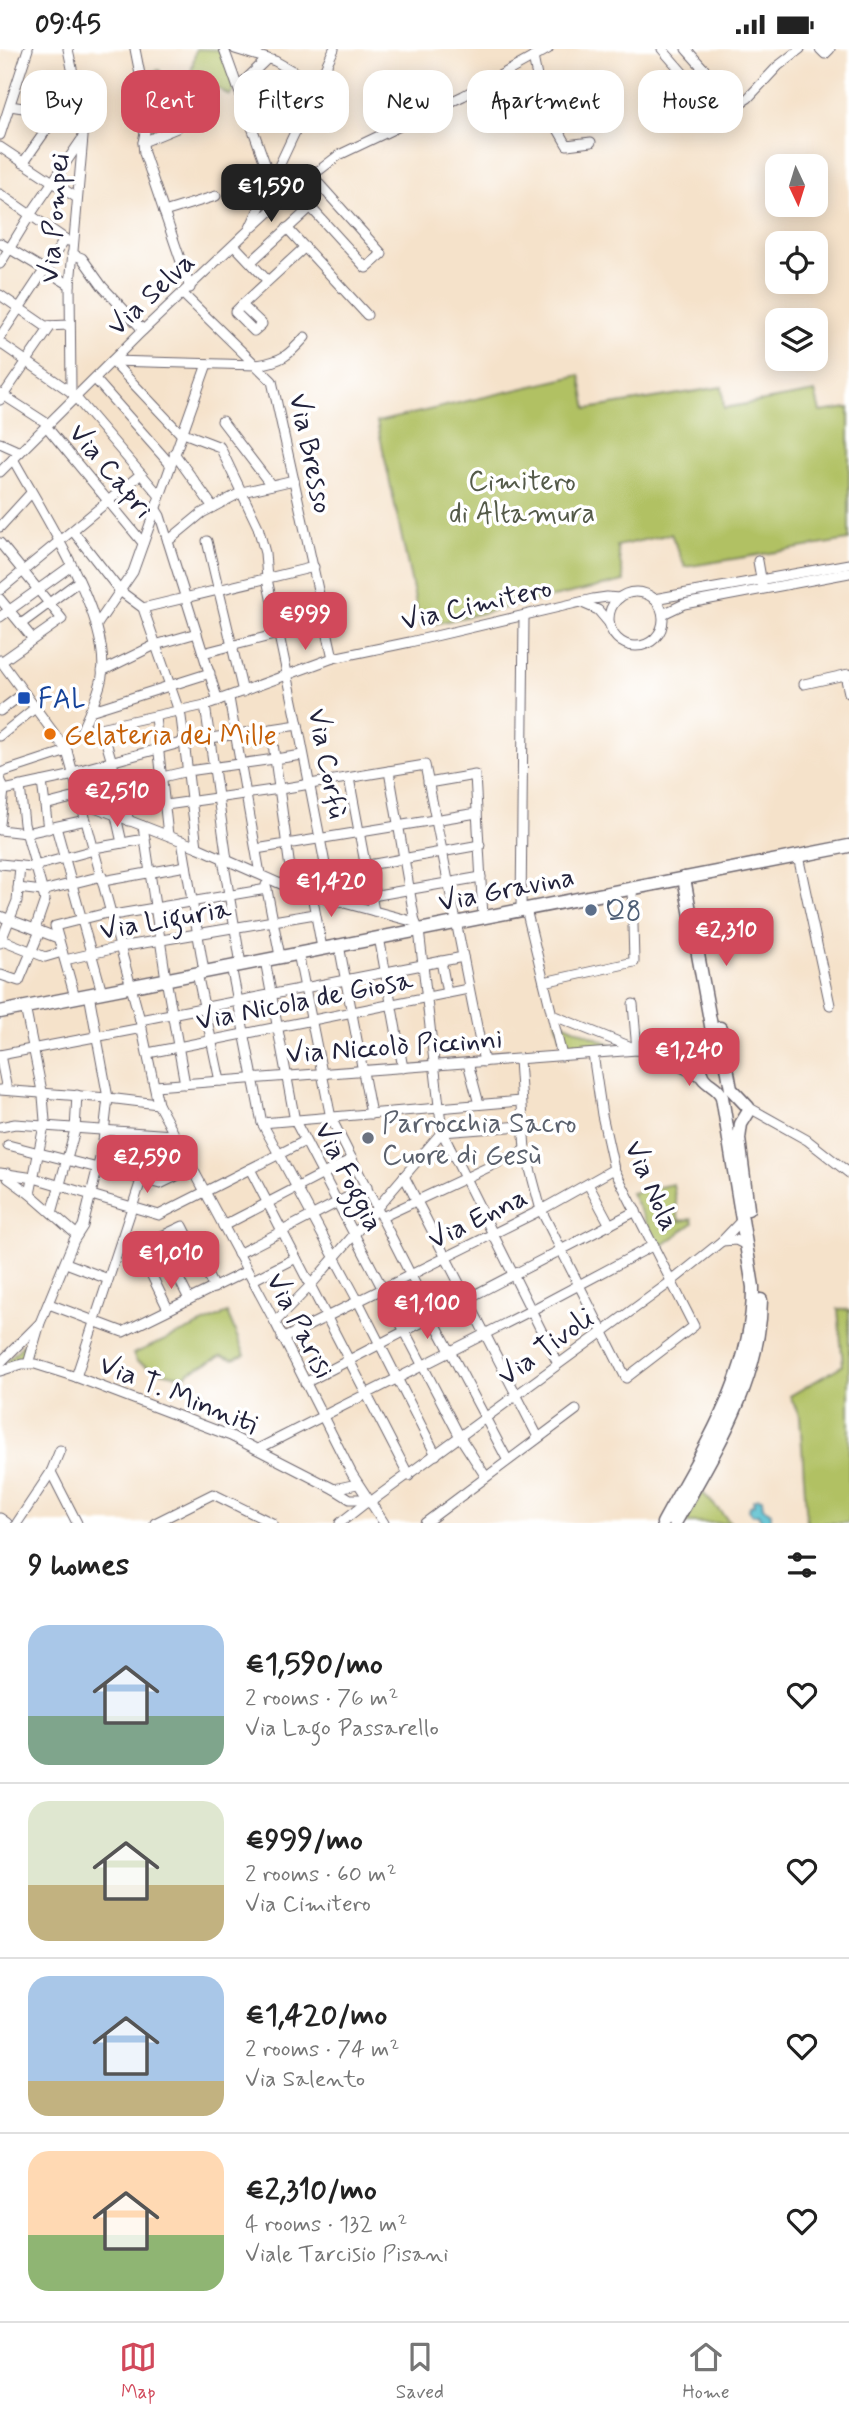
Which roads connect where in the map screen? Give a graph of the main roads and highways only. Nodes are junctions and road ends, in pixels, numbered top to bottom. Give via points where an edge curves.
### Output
1 (849, 846) edge
2 (688, 877) junction
3 (0, 1012) edge
4 (705, 1061) junction
5 (726, 1065) junction
6 (745, 1116) junction
7 (726, 1120) junction
8 (663, 1523) edge
9 (675, 1523) edge

1 - 2 main road, Via Gravina
2 - 3 main road, Via Gravina via 417,926
2 - 4 main road via 714,1042
2 - 5 main road
4 - 5 main road via 718,1058
4 - 7 main road via 701,1077 721,1092
5 - 6 main road via 731,1089
6 - 7 main road via 733,1124
6 - 9 main road via 739,1139 761,1290 758,1335 744,1392
7 - 8 main road via 753,1307 734,1386

